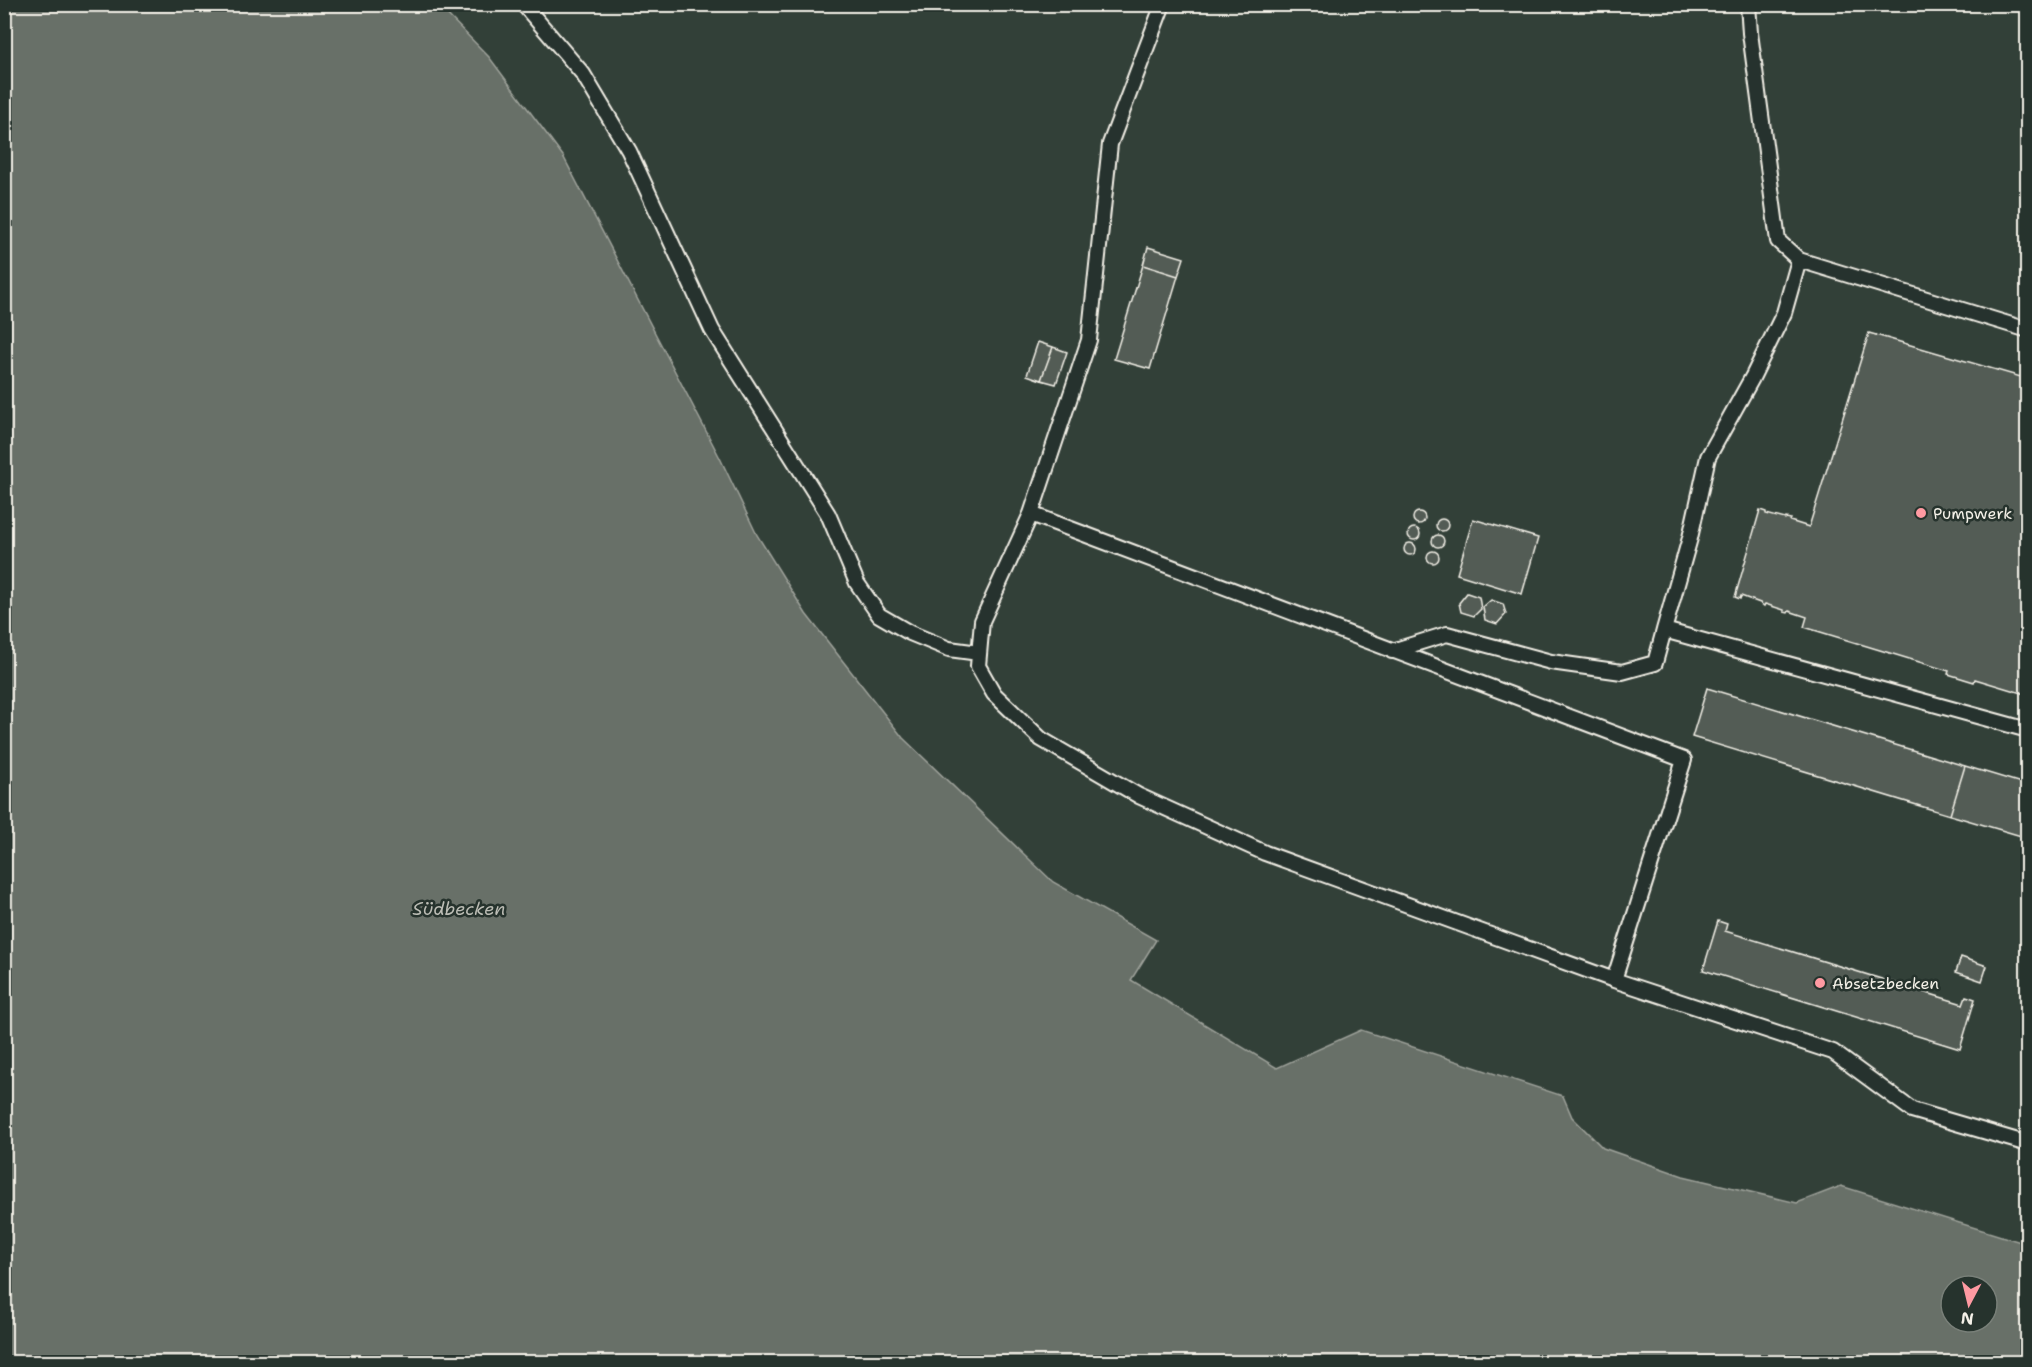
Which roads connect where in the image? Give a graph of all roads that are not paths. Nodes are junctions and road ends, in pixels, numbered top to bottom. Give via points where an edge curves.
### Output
1 (523, 4) edge
2 (1163, 4) edge
3 (1748, 4) edge
4 (1799, 260) junction
5 (2028, 330) edge
6 (1031, 514) junction
7 (1664, 630) junction
8 (1392, 651) junction
9 (979, 653) junction
10 (2028, 730) edge
11 (1614, 980) junction
12 (2028, 1144) edge

1 - 9 lane via 583,74 629,151 712,330 828,514 857,583 879,615 949,649
2 - 6 lane via 1110,144 1089,340
3 - 4 lane via 1778,241
4 - 5 lane
4 - 7 lane via 1784,313 1708,457
6 - 8 lane
6 - 9 lane via 982,621
7 - 8 lane via 1655,663 1622,672 1551,662 1447,634
7 - 10 lane
8 - 11 lane via 1684,760
9 - 11 lane via 978,666 994,694 1041,738 1139,796 1265,854
11 - 12 lane via 1833,1052 1912,1110

